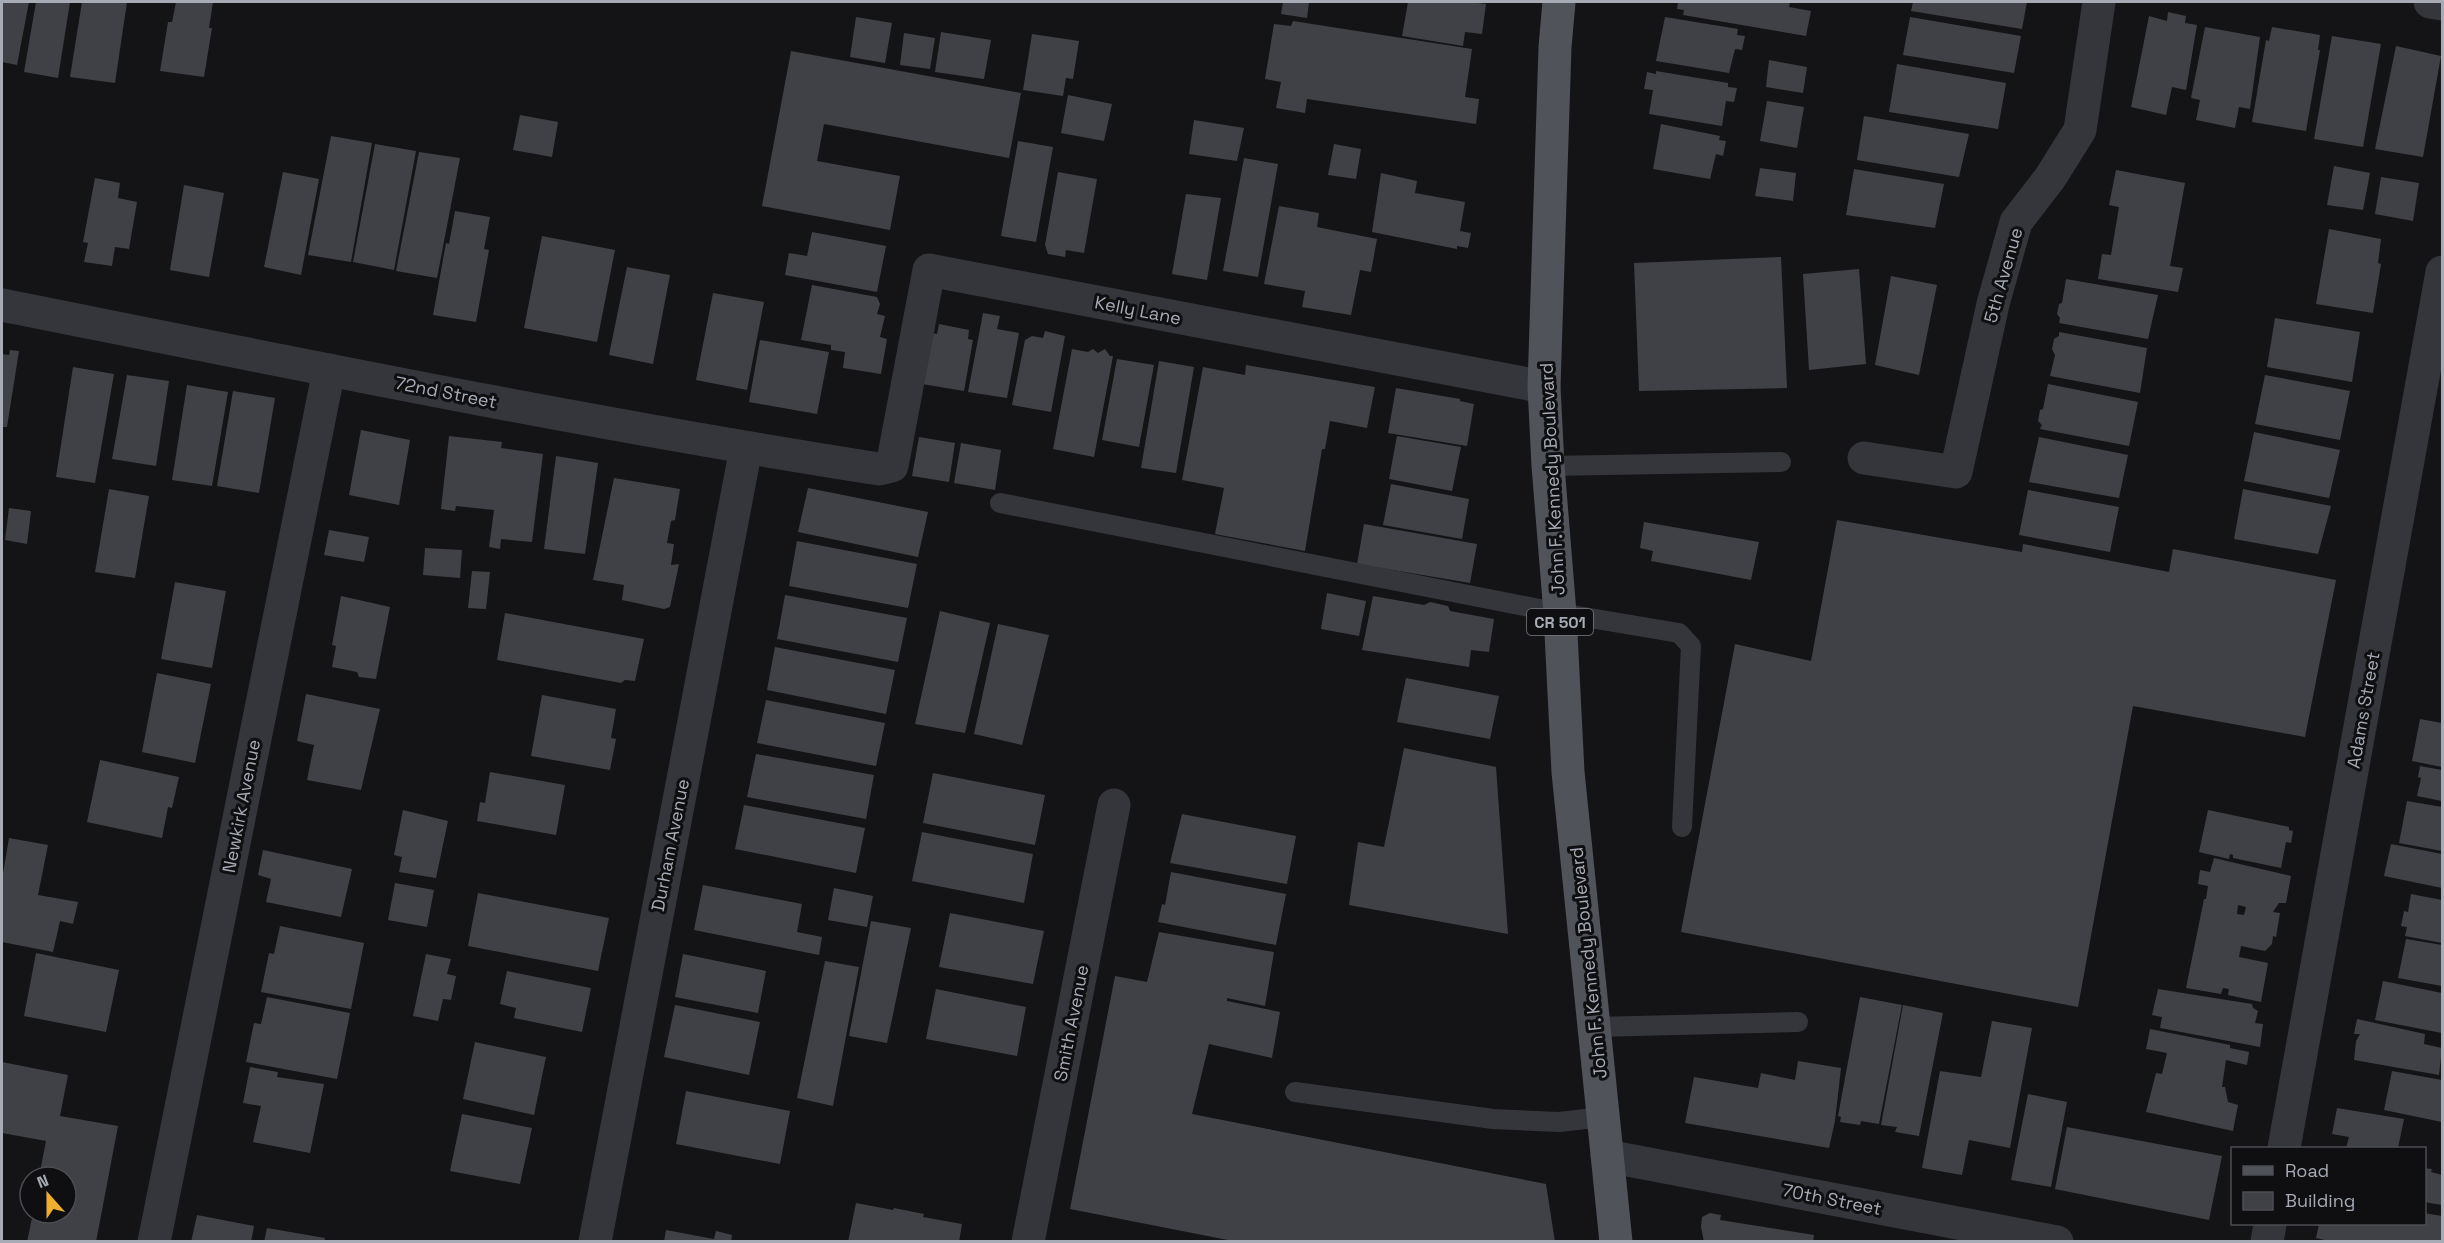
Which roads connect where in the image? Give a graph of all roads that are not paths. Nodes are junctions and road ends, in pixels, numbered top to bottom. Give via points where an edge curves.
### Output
1 (1558, 2) edge
2 (2099, 2) edge
3 (2430, 2) edge
4 (2442, 3) edge
5 (2442, 272) edge
6 (2, 306) edge
7 (329, 370) junction
8 (1544, 387) junction
9 (746, 448) junction
10 (1863, 458) dead end
11 (1781, 462) dead end
12 (892, 466) joint
13 (1548, 466) junction
14 (1000, 503) dead end
15 (1560, 613) junction
16 (1114, 805) dead end
17 (1682, 827) dead end
18 (1797, 1022) dead end
19 (1594, 1027) junction
20 (1295, 1092) dead end
21 (1603, 1117) junction
22 (2284, 1147) edge
23 (1607, 1156) junction
24 (2271, 1225) edge
25 (154, 1242) edge
26 (595, 1242) edge
27 (1028, 1242) edge
28 (1616, 1242) edge
29 (2057, 1242) edge
30 (2267, 1242) edge

1 - 8 main road, John F. Kennedy Boulevard / CR 501
2 - 10 street, 5th Avenue via 2080,130 2016,222 1993,304 1956,472
3 - 4 street
5 - 22 street, Adams Street
6 - 7 street, 72nd Street
7 - 9 street, 72nd Street
7 - 25 street, Newkirk Avenue
8 - 12 street, Kelly Lane via 929,270
8 - 13 main road, John F. Kennedy Boulevard / CR 501
9 - 12 street, 72nd Street via 879,469
9 - 26 street, Durham Avenue
11 - 13 lane
13 - 15 main road, John F. Kennedy Boulevard / CR 501
14 - 15 lane
15 - 17 lane via 1678,633 1691,646
15 - 19 main road, John F. Kennedy Boulevard / CR 501 via 1568,772
16 - 27 street, Smith Avenue
18 - 19 lane
19 - 21 main road, John F. Kennedy Boulevard / CR 501
20 - 21 lane via 1493,1119 1558,1122
21 - 23 main road, John F. Kennedy Boulevard / CR 501
23 - 28 main road, John F. Kennedy Boulevard / CR 501
23 - 29 street, 70th Street
24 - 30 street

